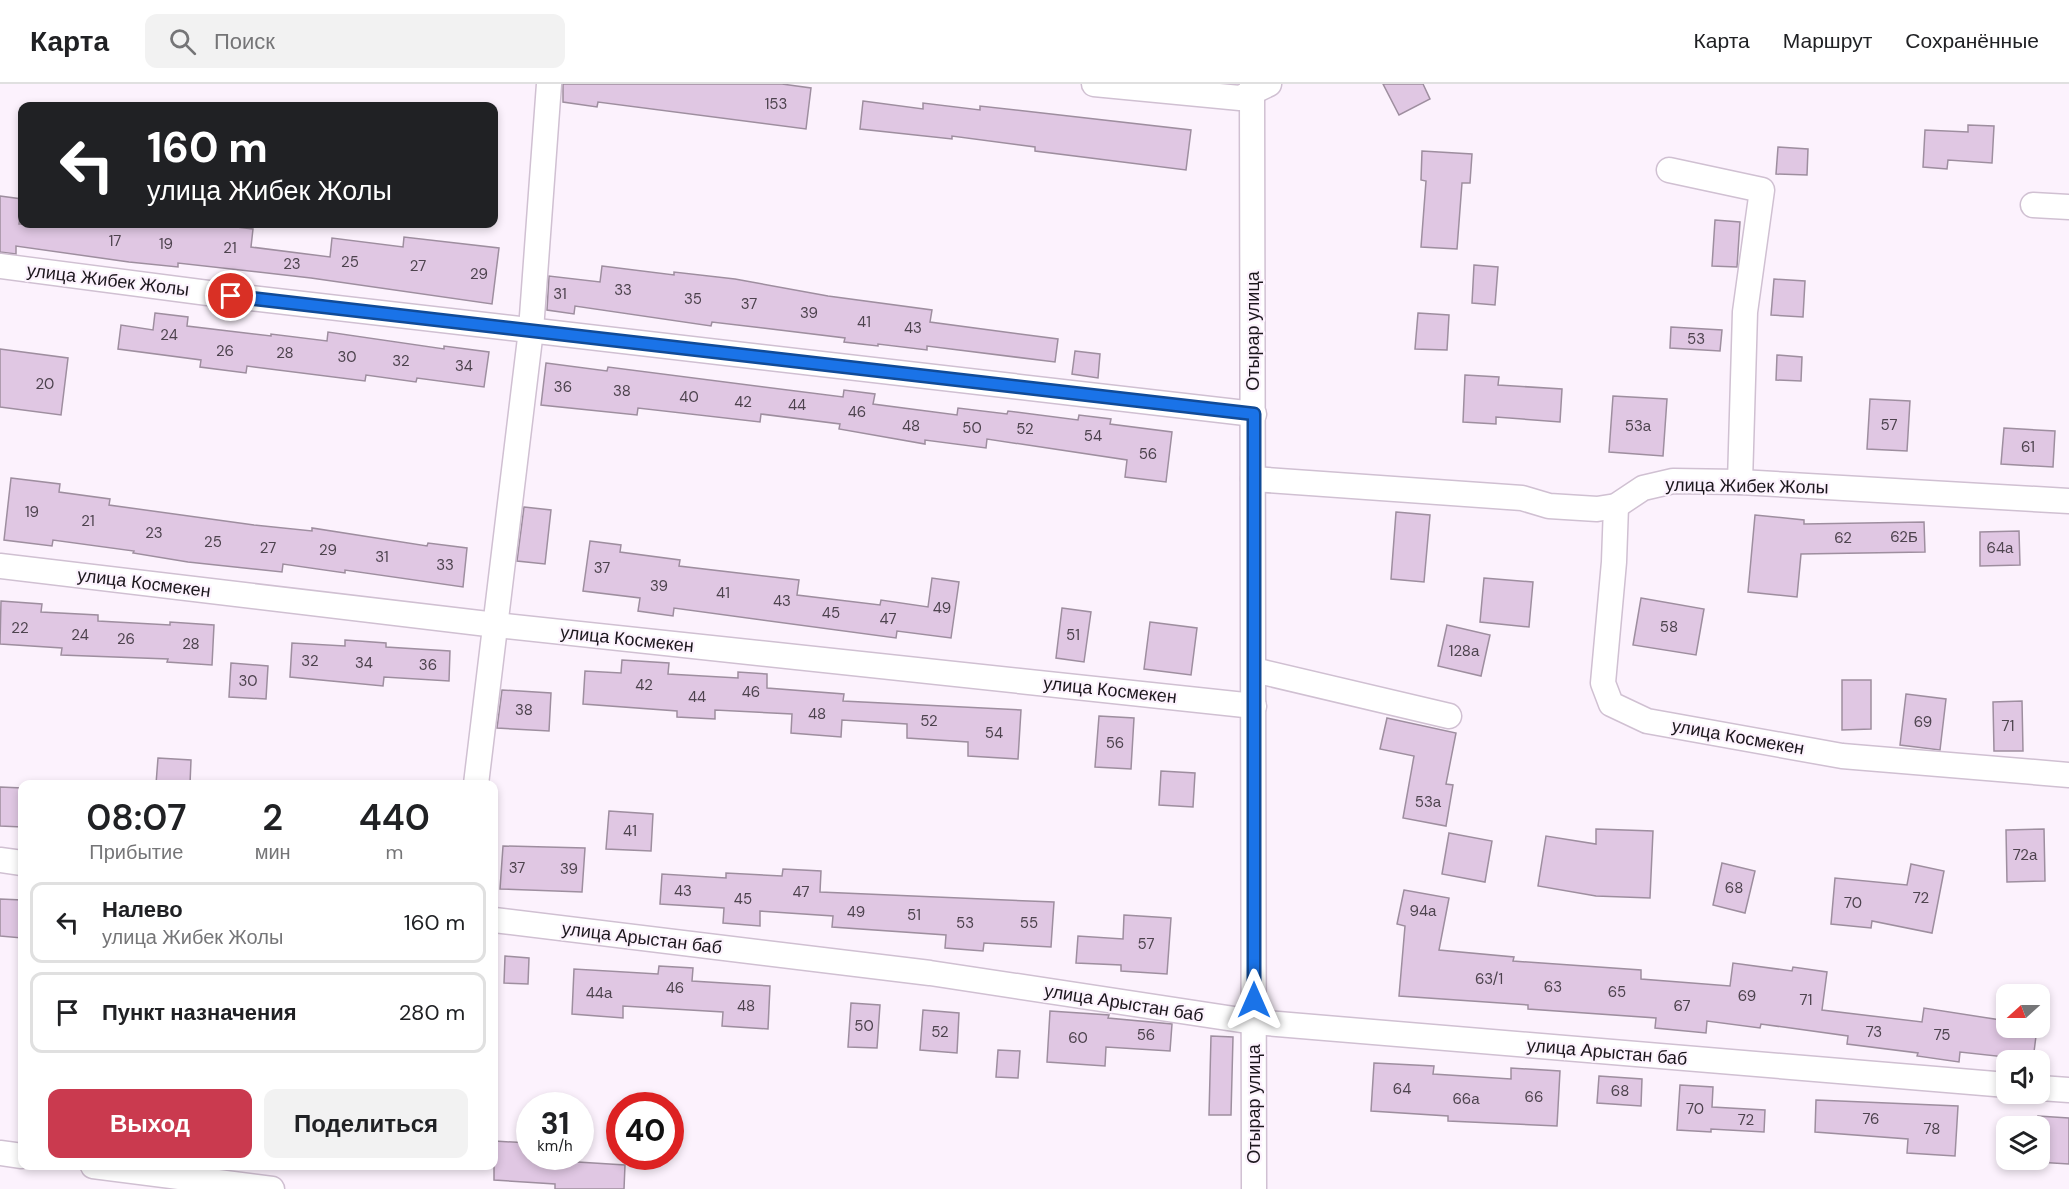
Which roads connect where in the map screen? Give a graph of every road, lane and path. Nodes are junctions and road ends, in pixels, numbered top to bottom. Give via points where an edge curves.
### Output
1 (549, 84) edge
2 (1094, 84) edge
3 (1258, 87) edge
4 (1669, 170) dead end
5 (2033, 205) dead end
6 (2069, 207) edge
7 (0, 266) edge
8 (531, 330) junction
9 (1254, 414) junction
10 (1253, 479) junction
11 (1740, 482) junction
12 (2069, 501) edge
13 (1616, 506) junction
14 (0, 566) edge
15 (496, 625) junction
16 (1254, 670) junction
17 (1254, 706) junction
18 (1449, 716) dead end
19 (2069, 775) edge
20 (477, 780) edge
21 (0, 860) edge
22 (18, 862) edge
23 (498, 920) edge
24 (1254, 1022) junction
25 (1996, 1084) edge
26 (2050, 1089) edge
27 (2069, 1090) edge
28 (0, 1153) edge
29 (18, 1155) edge
30 (124, 1170) edge
31 (272, 1189) edge
32 (1254, 1189) edge

1 - 8 street
2 - 3 street via 1240,98
3 - 9 street, Отырар улица
4 - 11 street via 1762,190 1745,312
5 - 6 street
7 - 8 street, улица Жибек Жолы
8 - 9 street, улица Жибек Жолы
8 - 15 street
9 - 10 street, Отырар улица
10 - 13 street, улица Жибек Жолы via 1522,498 1579,509
10 - 16 street, Отырар улица
11 - 12 street, улица Жибек Жолы
11 - 13 street, улица Жибек Жолы via 1659,483 1643,488
13 - 19 street, улица Космекен via 1603,683 1611,704 1647,721 1842,756
14 - 15 street, улица Космекен
15 - 17 street, улица Космекен
15 - 20 street
16 - 17 street, Отырар улица
16 - 18 street
17 - 24 street, Отырар улица
21 - 22 street
23 - 24 street, улица Арыстан баб via 930,973
24 - 25 street, улица Арыстан баб
24 - 32 street, Отырар улица
26 - 27 street
28 - 29 street
30 - 31 street

